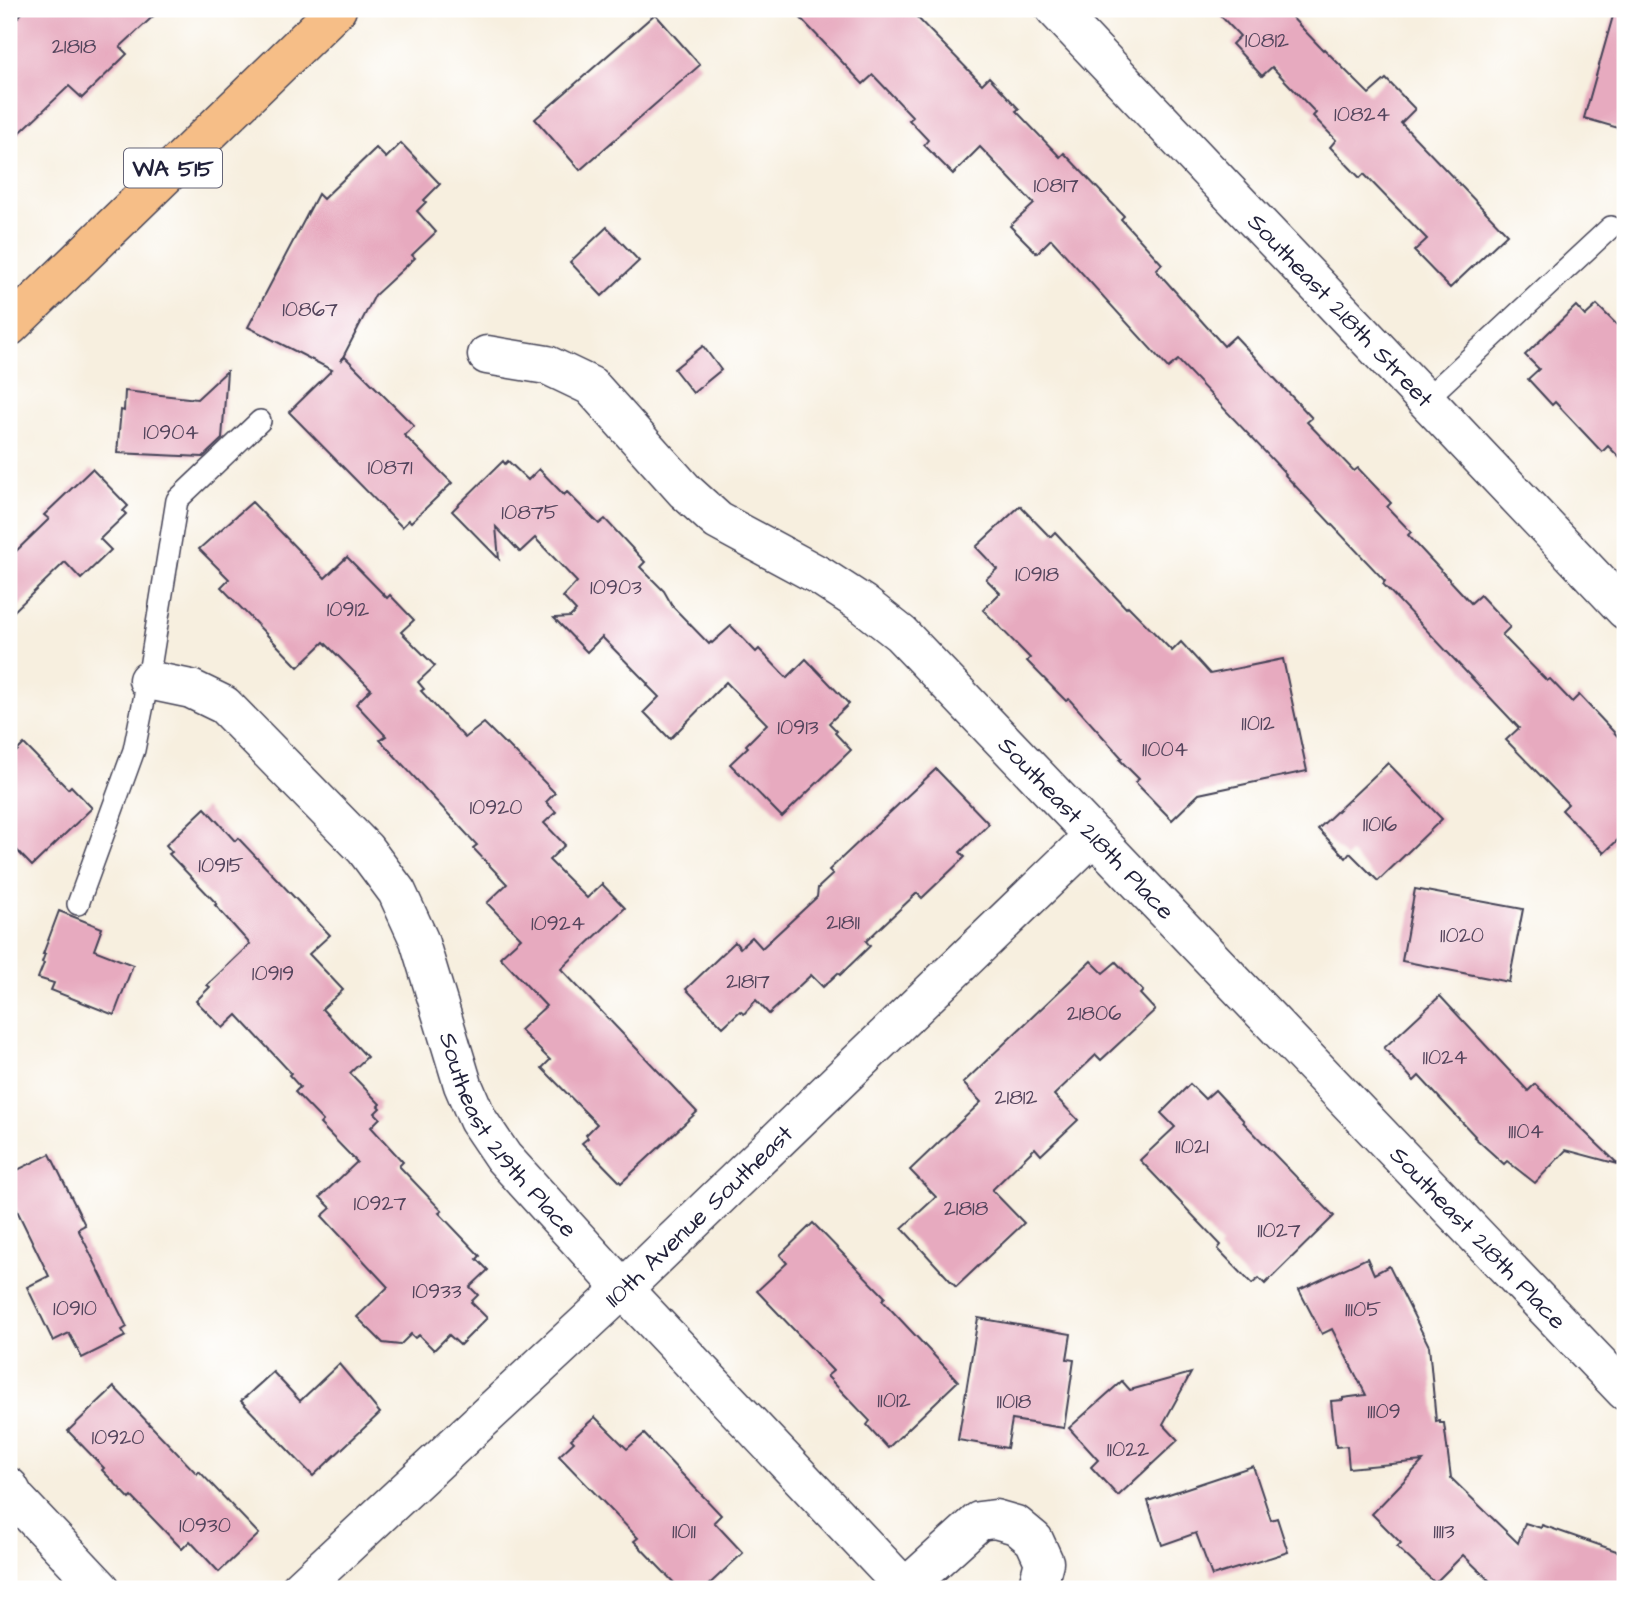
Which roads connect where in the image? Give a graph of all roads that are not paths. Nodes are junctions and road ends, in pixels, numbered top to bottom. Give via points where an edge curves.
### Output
1 (337, 9) edge
2 (1055, 9) edge
3 (1611, 227) dead end
4 (9, 327) edge
5 (487, 355) dead end
6 (1426, 400) junction
7 (260, 421) dead end
8 (1625, 610) edge
9 (148, 680) junction
10 (1093, 836) junction
11 (78, 904) dead end
12 (623, 1289) junction
13 (1625, 1391) edge
14 (9, 1487) edge
15 (102, 1589) edge
16 (300, 1589) edge
17 (905, 1589) edge
18 (1037, 1589) edge

1 - 4 main road, WA 515
2 - 6 street, Southeast 218th Street
3 - 6 lane
5 - 10 street, Southeast 218th Place via 547,365 591,386 718,521 820,576 901,634
6 - 8 street, Southeast 218th Street
7 - 9 lane via 177,500
9 - 11 lane via 134,750
9 - 12 street, Southeast 219th Place via 191,690 224,705 365,849 397,892 419,940 478,1120 503,1157
10 - 12 street, 110th Avenue Southeast
10 - 13 street, Southeast 218th Place
12 - 16 street, 110th Avenue Southeast
12 - 17 street, Southeast 219th Place
14 - 15 street
17 - 18 street, Southeast 219th Place via 979,1521 995,1519 1016,1525 1034,1540 1044,1562

